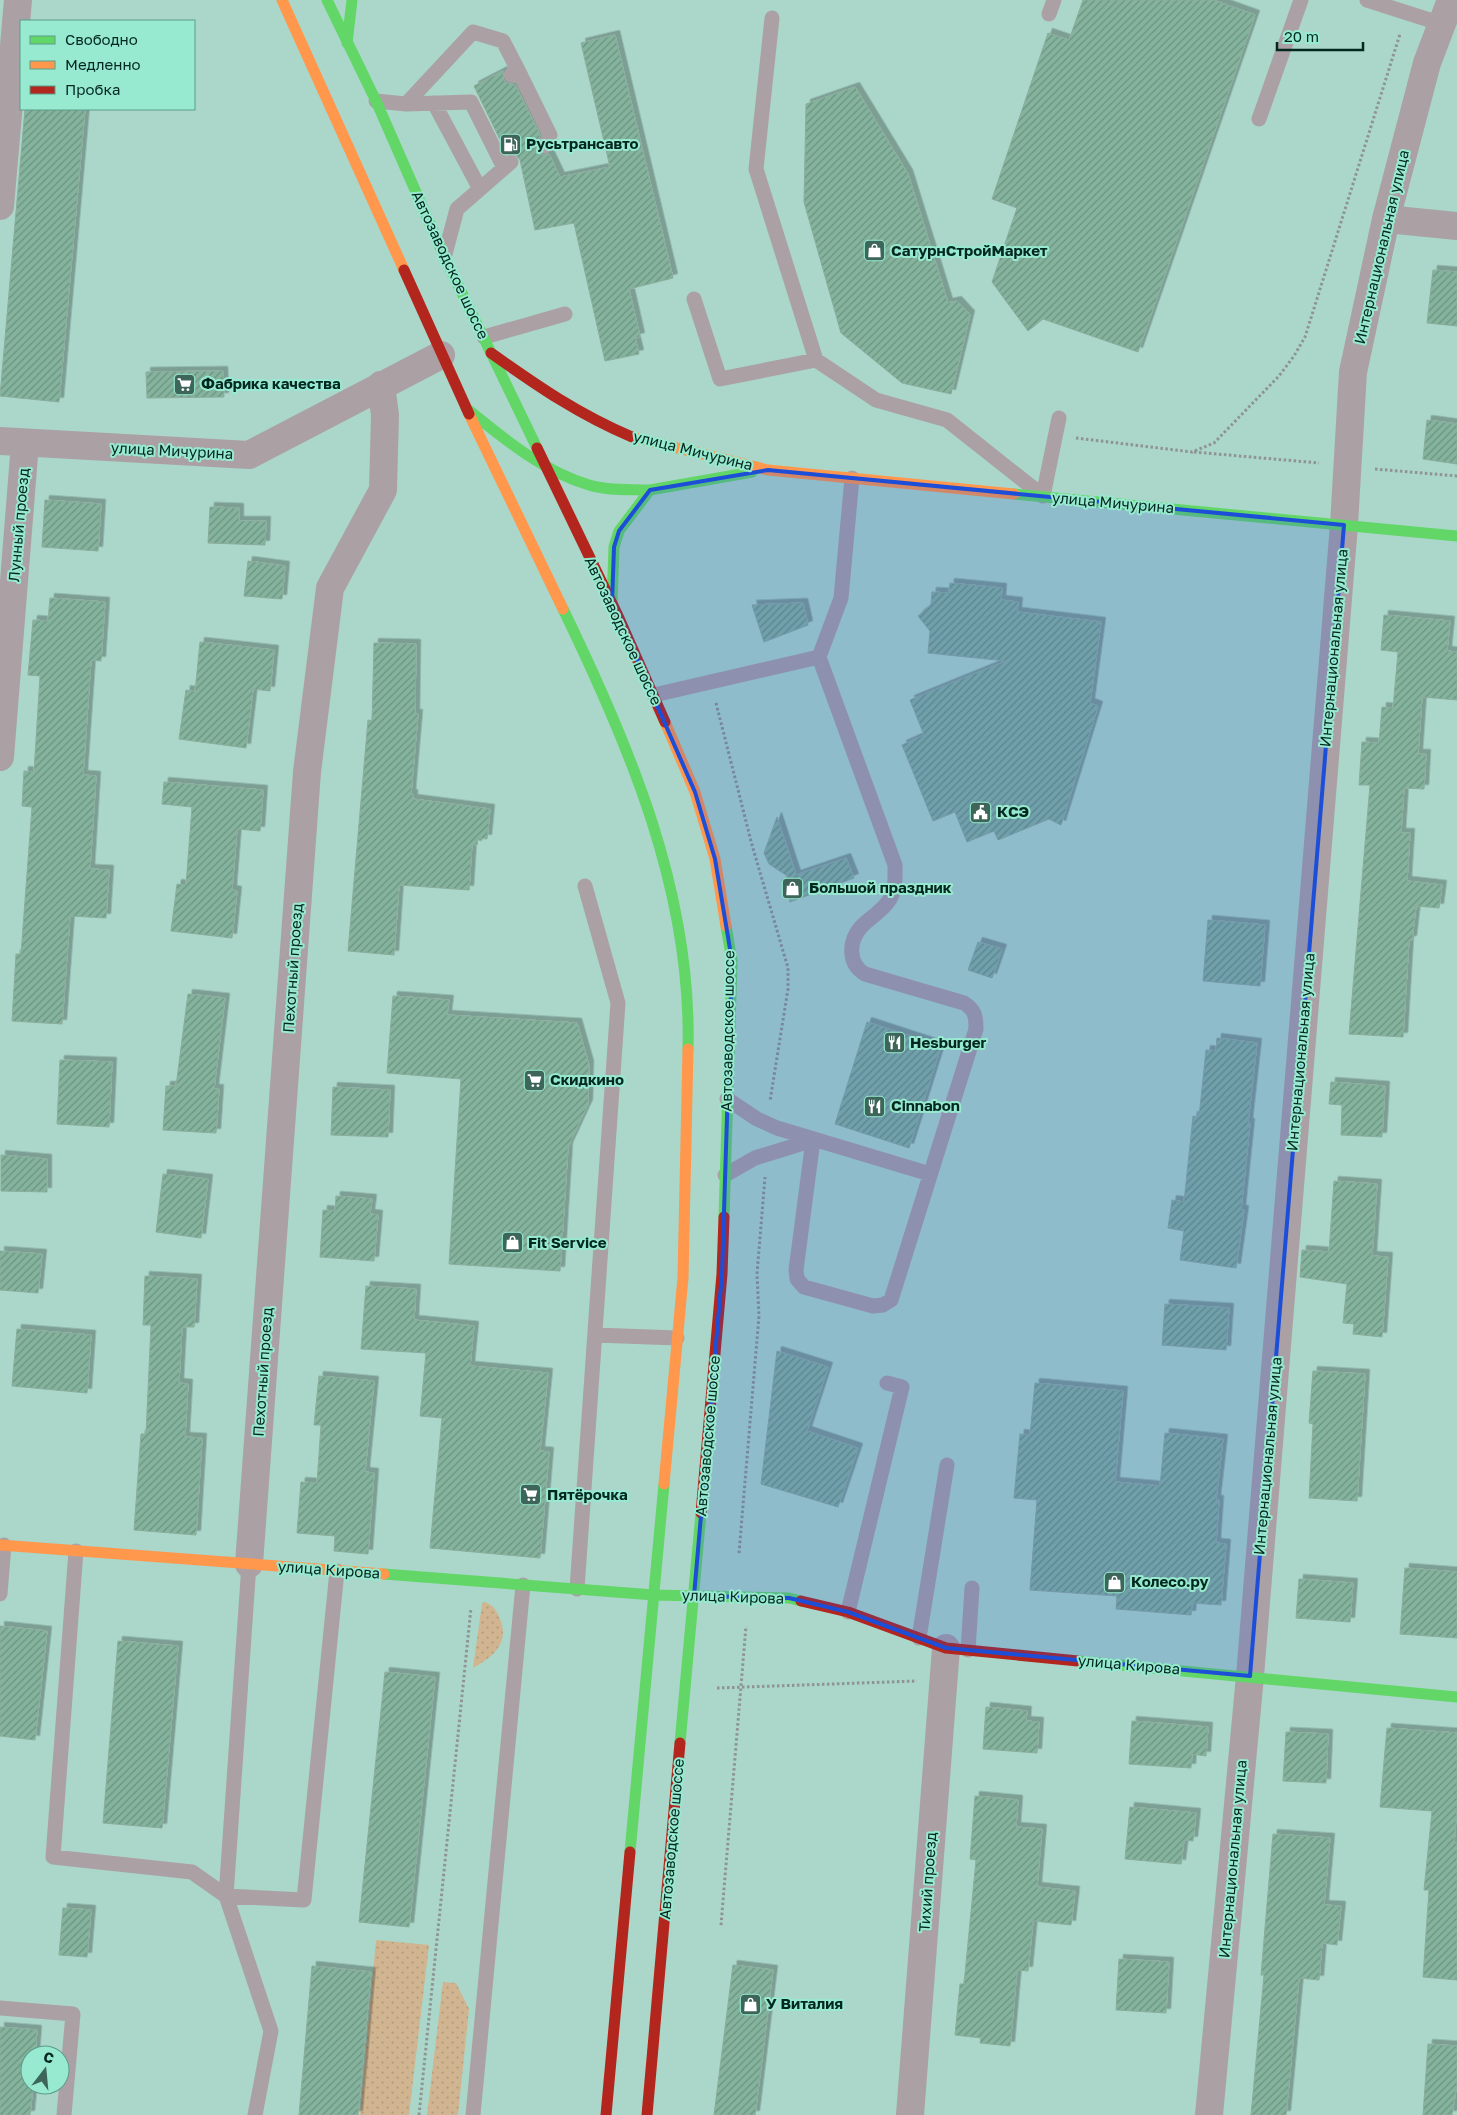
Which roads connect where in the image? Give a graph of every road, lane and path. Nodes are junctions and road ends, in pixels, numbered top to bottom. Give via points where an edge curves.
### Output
1 (18, 0) edge
2 (282, 0) edge
3 (327, 0) edge
4 (352, 0) edge
5 (1054, 0) edge
6 (1301, 0) edge
7 (1367, 0) edge
8 (1407, 11) junction
9 (1446, 12) edge
10 (1049, 14) dead end
11 (772, 18) dead end
12 (347, 43) junction
13 (376, 101) junction
14 (434, 103) junction
15 (406, 104) junction
16 (1259, 119) dead end
17 (545, 146) dead end
18 (480, 189) junction
19 (0, 206) edge
20 (1386, 219) junction
21 (1457, 226) edge
22 (444, 256) junction
23 (694, 299) dead end
24 (565, 314) dead end
25 (484, 337) junction
26 (491, 353) junction
27 (441, 355) junction
28 (816, 360) junction
29 (381, 385) junction
30 (466, 408) junction
31 (1059, 418) dead end
32 (1055, 436) junction
33 (13, 442) edge
34 (1192, 452) junction
35 (544, 466) junction
36 (1348, 466) junction
37 (768, 470) junction
38 (1457, 476) edge
39 (852, 478) junction
40 (650, 490) junction
41 (1043, 496) junction
42 (1344, 525) junction
43 (1457, 536) edge
44 (612, 604) junction
45 (819, 657) junction
46 (711, 682) junction
47 (654, 695) junction
48 (0, 758) edge
49 (585, 886) dead end
50 (727, 1099) junction
51 (767, 1123) junction
52 (813, 1140) junction
53 (767, 1153) junction
54 (930, 1174) junction
55 (725, 1175) junction
56 (595, 1335) junction
57 (677, 1338) junction
58 (887, 1383) dead end
59 (947, 1465) dead end
60 (2, 1545) edge
61 (76, 1551) junction
62 (739, 1553) dead end
63 (249, 1564) junction
64 (337, 1571) junction
65 (474, 1582) junction
66 (523, 1586) junction
67 (972, 1588) dead end
68 (577, 1590) junction
69 (0, 1594) edge
70 (654, 1595) junction
71 (694, 1596) junction
72 (848, 1612) junction
73 (747, 1618) dead end
74 (919, 1638) junction
75 (957, 1649) junction
76 (1250, 1676) junction
77 (943, 1680) junction
78 (717, 1688) dead end
79 (741, 1688) junction
80 (1457, 1696) edge
81 (226, 1896) junction
82 (721, 1925) dead end
83 (0, 2008) edge
84 (64, 2115) edge
85 (255, 2115) edge
86 (419, 2115) edge
87 (473, 2115) edge
88 (606, 2115) edge
89 (647, 2115) edge
90 (910, 2115) edge
91 (1209, 2115) edge

1 - 19 street
2 - 27 main road
3 - 12 main road, Автозаводское шоссе
4 - 12 main road
5 - 10 lane
6 - 16 lane
7 - 8 lane
8 - 9 lane
8 - 34 path via 1305,337 1279,376 1214,443
9 - 20 street, Интернациональная улица via 1427,63
11 - 28 lane via 756,169
12 - 13 main road, Автозаводское шоссе
13 - 15 lane
13 - 22 main road, Автозаводское шоссе
14 - 15 lane
14 - 18 lane
14 - 18 lane via 480,109 508,165
15 - 17 lane via 473,32 503,41 538,122 550,135
18 - 22 lane via 457,209
20 - 21 street
20 - 36 street, Интернациональная улица via 1353,372
22 - 25 main road, Автозаводское шоссе
23 - 28 lane via 720,378
24 - 25 lane
25 - 26 main road, Автозаводское шоссе
26 - 35 main road, Автозаводское шоссе
26 - 37 main road, улица Мичурина via 544,391 594,421 641,440
27 - 29 street, улица Мичурина
27 - 30 main road
28 - 41 lane via 876,400 947,420
29 - 33 street, улица Мичурина via 249,455
29 - 63 street, Пехотный проезд via 385,415 384,490 330,588 307,772
30 - 35 main road, улица Мичурина
30 - 57 main road via 590,664 636,778 670,880 682,942 689,1007 683,1278
31 - 32 lane
32 - 34 path
32 - 41 lane
33 - 48 street, Лунный проезд
34 - 36 path
35 - 40 main road, улица Мичурина via 589,485
35 - 44 main road, Автозаводское шоссе
36 - 38 path
36 - 42 street, Интернациональная улица
37 - 39 main road, улица Мичурина
37 - 40 main road, улица Мичурина via 688,481
39 - 41 main road, улица Мичурина
39 - 45 lane via 841,598
40 - 44 main road via 619,531 614,547
41 - 42 main road, улица Мичурина
42 - 43 main road, улица Мичурина
42 - 76 street, Интернациональная улица
44 - 47 main road, Автозаводское шоссе
45 - 46 lane
45 - 54 lane via 895,864 895,884 890,899 860,928 850,952 852,962 865,974 964,1004 972,1009 976,1018 976,1029
46 - 47 lane
46 - 51 path via 748,830 788,968 788,989
47 - 50 main road, Автозаводское шоссе via 695,792 715,859 732,960
49 - 56 lane via 618,1003
50 - 51 lane
50 - 55 main road, Автозаводское шоссе
51 - 52 lane
52 - 53 lane
52 - 54 lane
52 - 54 lane via 796,1270 797,1278 804,1286 873,1306 891,1300
53 - 55 lane
53 - 62 path
55 - 71 main road, Автозаводское шоссе via 722,1274
56 - 57 lane
56 - 68 lane
57 - 70 main road
58 - 72 lane via 902,1388
59 - 74 lane
60 - 61 main road, улица Кирова
60 - 69 lane
61 - 63 main road, улица Кирова
61 - 81 lane via 53,1857 192,1872
63 - 64 main road, улица Кирова
63 - 81 lane
64 - 65 main road, улица Кирова
64 - 81 lane via 304,1900
65 - 66 main road, улица Кирова
65 - 86 path
66 - 68 main road, улица Кирова
66 - 87 lane
67 - 75 lane
68 - 70 main road, улица Кирова
70 - 71 main road, улица Кирова
70 - 88 main road
71 - 72 main road, улица Кирова via 789,1598
71 - 89 main road, Автозаводское шоссе
72 - 74 main road, улица Кирова
73 - 79 path
74 - 75 main road, улица Кирова
75 - 76 main road, улица Кирова
75 - 77 street, Тихий проезд
76 - 80 main road, улица Кирова
76 - 91 street, Интернациональная улица
77 - 79 path
77 - 90 street, Тихий проезд
78 - 79 path
79 - 82 path
81 - 85 lane via 271,2031
83 - 84 lane via 73,2014

